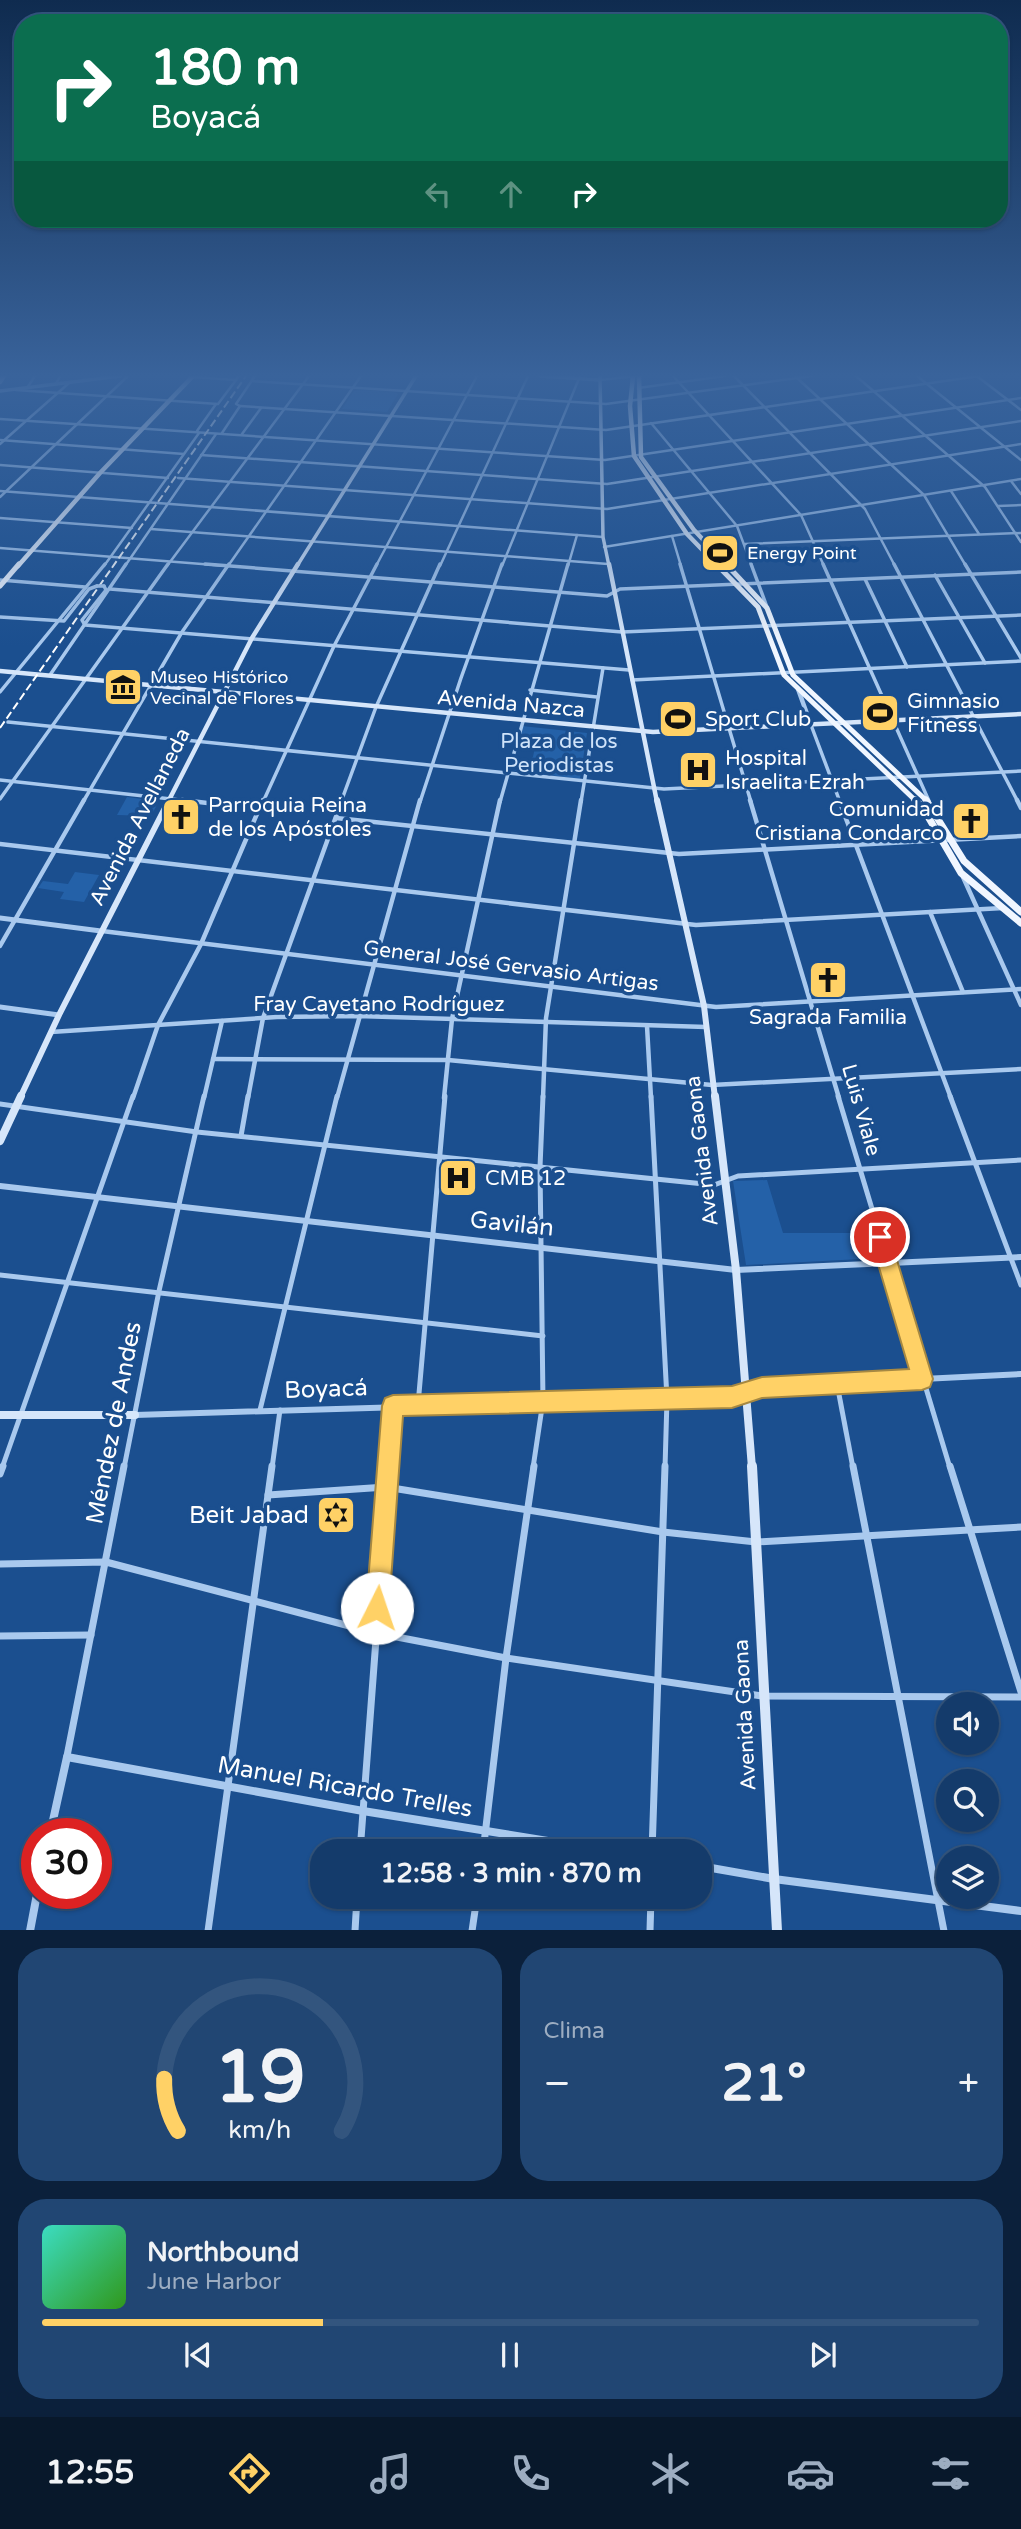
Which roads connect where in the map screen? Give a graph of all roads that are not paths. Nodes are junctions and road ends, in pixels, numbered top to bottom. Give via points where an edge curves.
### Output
1 (22, 466) edge
2 (107, 466) edge
3 (176, 466) edge
4 (194, 466) edge
5 (241, 466) edge
6 (297, 466) edge
7 (359, 466) joint
8 (428, 466) edge
9 (485, 466) edge
10 (542, 466) edge
11 (601, 466) edge
12 (640, 466) edge
13 (648, 466) edge
14 (686, 466) edge
15 (723, 466) edge
16 (755, 466) edge
17 (823, 466) edge
18 (882, 466) edge
19 (890, 466) edge
20 (960, 466) edge
21 (32, 467) junction
22 (425, 471) junction
23 (690, 471) junction
24 (100, 473) junction
25 (831, 474) junction
26 (481, 475) junction
27 (655, 477) junction
28 (168, 478) junction
29 (178, 478) dead end
30 (648, 478) junction
31 (185, 479) junction
32 (537, 479) junction
33 (1021, 479) edge
34 (1011, 481) junction
35 (230, 482) junction
36 (601, 484) junction
37 (771, 484) junction
38 (983, 485) junction
39 (283, 486) junction
40 (344, 490) junction
41 (0, 491) edge
42 (6, 491) junction
43 (951, 491) junction
44 (709, 493) junction
45 (1021, 494) edge
46 (412, 495) junction
47 (924, 495) junction
48 (0, 497) edge
49 (78, 497) junction
50 (470, 499) junction
51 (671, 499) junction
52 (664, 500) junction
53 (151, 502) junction
54 (527, 503) junction
55 (168, 504) junction
56 (863, 505) junction
57 (1021, 505) edge
58 (998, 506) junction
59 (211, 507) junction
60 (601, 509) junction
61 (266, 511) junction
62 (801, 515) junction
63 (328, 516) junction
64 (0, 518) edge
65 (399, 521) junction
66 (55, 522) junction
67 (458, 525) junction
68 (737, 526) junction
69 (133, 528) junction
70 (150, 529) junction
71 (517, 530) junction
72 (192, 533) junction
73 (695, 533) junction
74 (1015, 533) junction
75 (1021, 533) edge
76 (687, 534) junction
77 (577, 535) junction
78 (980, 535) junction
79 (672, 536) junction
80 (948, 536) junction
81 (248, 537) junction
82 (603, 537) junction
83 (880, 539) junction
84 (813, 541) junction
85 (311, 542) junction
86 (1021, 542) edge
87 (745, 544) junction
88 (385, 547) junction
89 (604, 547) junction
90 (0, 548) edge
91 (31, 550) junction
92 (446, 552) junction
93 (111, 557) junction
94 (507, 557) junction
95 (131, 558) junction
96 (569, 561) junction
97 (170, 562) junction
98 (608, 564) junction
99 (228, 566) junction
100 (292, 571) junction
101 (1021, 572) edge
102 (971, 574) junction
103 (935, 576) junction
104 (369, 577) junction
105 (900, 577) junction
106 (864, 579) junction
107 (3, 580) edge
108 (830, 580) junction
109 (432, 582) junction
110 (759, 583) junction
111 (737, 584) junction
112 (745, 584) junction
113 (0, 586) edge
114 (687, 586) junction
115 (85, 587) junction
116 (496, 587) junction
117 (110, 589) junction
118 (147, 592) junction
119 (560, 592) junction
120 (613, 593) junction
121 (206, 597) junction
122 (273, 603) junction
123 (767, 608) junction
124 (353, 609) junction
125 (1021, 615) edge
126 (416, 616) junction
127 (0, 617) edge
128 (995, 617) junction
129 (958, 618) junction
130 (922, 620) junction
131 (483, 621) junction
132 (886, 621) junction
133 (57, 622) junction
134 (848, 623) junction
135 (85, 625) junction
136 (550, 626) junction
137 (767, 626) junction
138 (774, 626) junction
139 (120, 628) junction
140 (700, 629) junction
141 (182, 632) junction
142 (622, 632) junction
143 (252, 638) junction
144 (334, 646) junction
145 (401, 651) junction
146 (469, 657) junction
147 (1021, 659) edge
148 (538, 663) junction
149 (985, 663) junction
150 (946, 665) junction
151 (907, 667) junction
152 (603, 668) junction
153 (869, 668) junction
154 (629, 670) junction
155 (0, 671) edge
156 (16, 672) junction
157 (783, 673) junction
158 (792, 673) junction
159 (50, 676) junction
160 (712, 676) junction
161 (83, 678) junction
162 (632, 680) junction
163 (150, 685) junction
164 (798, 689) junction
165 (530, 690) junction
166 (0, 692) edge
167 (223, 692) junction
168 (597, 697) junction
169 (307, 700) junction
170 (376, 707) junction
171 (448, 713) junction
172 (1021, 714) edge
173 (974, 717) junction
174 (521, 720) junction
175 (892, 721) junction
176 (8, 722) dead end
177 (835, 724) junction
178 (846, 724) junction
179 (811, 725) junction
180 (50, 727) junction
181 (592, 727) junction
182 (728, 729) junction
183 (643, 732) junction
184 (121, 734) junction
185 (198, 742) junction
186 (284, 751) junction
187 (357, 759) junction
188 (432, 766) junction
189 (1002, 771) junction
190 (1021, 771) edge
191 (506, 774) junction
192 (918, 776) junction
193 (902, 777) junction
194 (891, 778) junction
195 (0, 780) edge
196 (831, 780) junction
197 (13, 781) junction
198 (583, 782) junction
199 (746, 785) junction
200 (654, 788) junction
201 (89, 790) junction
202 (0, 799) edge
203 (169, 799) junction
204 (927, 806) junction
205 (1021, 808) edge
206 (259, 809) junction
207 (843, 812) junction
208 (336, 818) junction
209 (414, 826) junction
210 (491, 835) junction
211 (1021, 836) edge
212 (952, 840) junction
213 (942, 841) junction
214 (0, 844) edge
215 (574, 844) junction
216 (856, 845) junction
217 (764, 850) junction
218 (56, 851) junction
219 (670, 854) junction
220 (137, 860) junction
221 (233, 872) junction
222 (961, 873) junction
223 (314, 880) junction
224 (395, 890) junction
225 (478, 900) junction
226 (977, 908) junction
227 (1002, 908) junction
228 (1019, 908) edge
229 (563, 910) junction
230 (930, 912) junction
231 (882, 914) junction
232 (0, 918) edge
233 (786, 919) junction
234 (16, 920) junction
235 (1021, 923) edge
236 (684, 924) junction
237 (101, 931) junction
238 (201, 944) junction
239 (0, 946) edge
240 (287, 954) junction
241 (373, 965) junction
242 (461, 976) junction
243 (551, 987) junction
244 (1014, 989) junction
245 (1021, 989) edge
246 (963, 992) junction
247 (913, 995) junction
248 (811, 1002) junction
249 (1021, 1005) edge
250 (704, 1006) junction
251 (0, 1007) edge
252 (59, 1015) junction
253 (358, 1016) junction
254 (263, 1018) junction
255 (452, 1019) junction
256 (222, 1021) junction
257 (547, 1022) junction
258 (158, 1025) junction
259 (647, 1026) junction
260 (707, 1027) junction
261 (50, 1032) junction
262 (213, 1059) junction
263 (253, 1059) junction
264 (347, 1059) junction
265 (448, 1060) junction
266 (546, 1069) junction
267 (1021, 1069) edge
268 (942, 1074) junction
269 (834, 1079) junction
270 (649, 1080) junction
271 (712, 1085) junction
272 (0, 1104) edge
273 (16, 1106) junction
274 (124, 1121) junction
275 (197, 1132) junction
276 (241, 1136) junction
277 (0, 1141) edge
278 (327, 1146) junction
279 (440, 1157) junction
280 (1021, 1160) edge
281 (975, 1163) junction
282 (540, 1167) junction
283 (860, 1170) junction
284 (656, 1179) junction
285 (725, 1181) junction
286 (0, 1186) edge
287 (98, 1197) junction
288 (181, 1206) junction
289 (307, 1220) junction
290 (433, 1236) junction
291 (542, 1247) junction
292 (1010, 1257) junction
293 (1021, 1257) edge
294 (660, 1260) junction
295 (888, 1263) junction
296 (736, 1269) junction
297 (0, 1275) edge
298 (68, 1282) junction
299 (1021, 1285) edge
300 (159, 1291) junction
301 (285, 1307) junction
302 (423, 1323) junction
303 (543, 1336) junction
304 (1021, 1374) edge
305 (922, 1379) junction
306 (837, 1384) junction
307 (748, 1392) junction
308 (667, 1399) junction
309 (544, 1401) junction
310 (418, 1405) junction
311 (393, 1406) junction
312 (260, 1410) junction
313 (280, 1410) junction
314 (0, 1415) edge
315 (23, 1415) junction
316 (135, 1415) junction
317 (0, 1474) edge
318 (386, 1487) junction
319 (268, 1495) junction
320 (528, 1511) junction
321 (1021, 1527) edge
322 (970, 1531) junction
323 (663, 1532) junction
324 (866, 1535) junction
325 (756, 1542) junction
326 (106, 1562) junction
327 (0, 1564) edge
328 (254, 1599) junction
329 (376, 1633) junction
330 (91, 1635) junction
331 (0, 1636) edge
332 (506, 1658) junction
333 (658, 1680) junction
334 (1021, 1695) edge
335 (762, 1696) junction
336 (898, 1698) junction
337 (67, 1757) junction
338 (227, 1787) junction
339 (363, 1811) junction
340 (54, 1818) edge
341 (486, 1830) junction
342 (361, 1839) edge
343 (485, 1839) edge
344 (539, 1839) edge
345 (652, 1839) edge
346 (712, 1868) edge
347 (774, 1879) junction
348 (936, 1895) edge
349 (936, 1900) edge
350 (999, 1907) edge
351 (34, 1909) edge
352 (356, 1909) edge
353 (475, 1909) edge
354 (650, 1909) edge
355 (939, 1909) edge
356 (1021, 1910) edge
357 (30, 1930) edge
358 (208, 1930) edge
359 (355, 1930) edge
360 (472, 1930) edge
361 (650, 1930) edge
362 (777, 1930) edge
363 (944, 1930) edge

1 - 21 street
2 - 24 main road
3 - 28 street
4 - 31 street
5 - 35 street
6 - 39 street
7 - 22 street
7 - 40 main road, Avenida Avellaneda
8 - 22 street
9 - 26 street
10 - 32 street
11 - 36 main road, Avenida Gaona
12 - 30 main road
13 - 27 main road
14 - 23 street
15 - 23 street
16 - 37 street
17 - 25 street
18 - 25 street
19 - 47 street
20 - 38 street
21 - 24 street
21 - 42 street
22 - 26 street
22 - 46 street
23 - 27 street
23 - 44 street
24 - 28 street
24 - 49 main road
25 - 37 street
25 - 56 street
26 - 32 street
26 - 50 street
27 - 30 street
27 - 51 main road
28 - 53 street
29 - 31 street
30 - 36 street
30 - 52 main road
31 - 35 street
31 - 55 street
32 - 36 street
32 - 54 street
33 - 34 street
34 - 38 street
34 - 45 street
35 - 39 street
35 - 59 street
36 - 60 main road, Avenida Gaona
37 - 44 street
37 - 62 street
38 - 43 street
38 - 58 street
39 - 40 street
39 - 61 street
40 - 46 street
40 - 63 main road, Avenida Avellaneda
41 - 42 street
42 - 48 street
42 - 49 street
43 - 47 street
43 - 78 street
44 - 51 street
44 - 68 street
46 - 50 street
46 - 65 street
47 - 56 street
47 - 80 street
49 - 53 street
49 - 66 main road
50 - 54 street
50 - 67 street
51 - 52 street
51 - 73 main road
52 - 60 street
52 - 76 main road
53 - 55 street
53 - 69 street
54 - 60 street
54 - 71 street
55 - 59 street
55 - 70 street
56 - 62 street
56 - 83 street
57 - 58 street
58 - 74 street
59 - 61 street
59 - 72 street
60 - 82 main road, Avenida Gaona
61 - 63 street
61 - 81 street
62 - 68 street
62 - 84 street
63 - 65 street
63 - 85 main road, Avenida Avellaneda
64 - 66 street
65 - 67 street
65 - 88 street
66 - 69 street
66 - 91 main road
67 - 71 street
67 - 92 street
68 - 73 street
68 - 87 street
69 - 93 street
70 - 72 street
70 - 95 street
71 - 77 street
71 - 94 street
72 - 81 street
72 - 97 street
73 - 76 street
73 - 112 main road
74 - 75 street
74 - 78 street
74 - 86 street
76 - 79 street
76 - 111 main road
77 - 82 street
77 - 96 street
78 - 80 street
79 - 89 street
79 - 114 street, Luis Viale
80 - 83 street
80 - 102 street
81 - 85 street
81 - 99 street
82 - 89 main road, Avenida Gaona
83 - 84 street
83 - 105 street
84 - 87 street
84 - 108 street
85 - 88 street
85 - 100 main road, Avenida Avellaneda
87 - 110 street
88 - 92 street
88 - 104 street
89 - 98 main road, Avenida Gaona
90 - 91 street
91 - 93 street
91 - 107 main road
92 - 94 street
92 - 109 street
93 - 95 street
93 - 115 street
94 - 96 street
94 - 116 street
95 - 97 street
95 - 117 street
96 - 98 street
96 - 119 street
97 - 99 street
97 - 118 street
98 - 120 main road, Avenida Gaona
99 - 100 street
99 - 121 street
100 - 104 street
100 - 122 main road, Avenida Avellaneda
101 - 102 street
102 - 103 street
102 - 128 street
103 - 105 street
103 - 129 street
104 - 109 street
104 - 124 street
105 - 106 street
105 - 130 street
106 - 108 street
106 - 132 street
107 - 113 main road
107 - 115 street
108 - 110 street
108 - 134 street
109 - 116 street
109 - 126 street
110 - 112 street
110 - 123 street
111 - 112 street
111 - 114 street
111 - 137 main road via 758,607
112 - 123 main road
114 - 120 street
114 - 140 street, Luis Viale
115 - 133 street
116 - 119 street
116 - 131 street
117 - 118 street
117 - 135 street
118 - 121 street
118 - 139 street
119 - 120 street
119 - 136 street
120 - 142 main road, Avenida Gaona
121 - 122 street
121 - 141 street
122 - 124 street
122 - 143 main road, Avenida Avellaneda
123 - 138 main road
124 - 126 street
124 - 144 street
125 - 128 street
126 - 131 street
126 - 145 street
127 - 133 street
128 - 129 street
128 - 147 street
129 - 130 street
129 - 149 street
130 - 132 street
130 - 150 street
131 - 136 street
131 - 146 street
132 - 134 street
132 - 151 street
133 - 135 street, bridge via 67,618 89,589 104,586 106,590 82,620
133 - 156 street
134 - 138 street
134 - 153 street
135 - 139 street
135 - 159 street
136 - 142 street
136 - 148 street
137 - 138 street
137 - 140 street
137 - 157 main road
138 - 158 main road
139 - 141 street
139 - 161 street
140 - 142 street
140 - 160 street, Luis Viale
141 - 143 street
141 - 163 street
142 - 154 main road, Avenida Gaona
143 - 144 street
143 - 167 main road, Avenida Avellaneda
144 - 145 street
144 - 169 street
145 - 146 street
145 - 170 street
146 - 148 street
146 - 171 street
147 - 149 street
148 - 152 street
148 - 165 street
149 - 150 street
150 - 151 street
150 - 173 street
151 - 153 street
152 - 154 street
152 - 168 street
153 - 158 street
153 - 175 street
154 - 162 main road, Avenida Gaona
155 - 156 main road, Avenida Nazca
156 - 159 main road, Avenida Nazca
156 - 166 street
157 - 158 street
157 - 160 street
157 - 164 main road
158 - 178 main road
159 - 161 main road, Avenida Nazca
160 - 162 street
160 - 182 street, Luis Viale
161 - 163 main road, Avenida Nazca
161 - 180 street
162 - 183 main road, Avenida Gaona
163 - 167 main road, Avenida Nazca
163 - 184 street
164 - 177 main road
164 - 179 street
165 - 168 street
165 - 174 street
167 - 169 main road, Avenida Nazca
167 - 185 main road, Avenida Avellaneda
168 - 181 street
169 - 170 main road, Avenida Nazca
169 - 186 street
170 - 171 main road, Avenida Nazca
170 - 187 street
171 - 174 main road, Avenida Nazca
171 - 188 street
172 - 173 main road, Avenida Nazca
173 - 175 main road, Avenida Nazca
173 - 189 street
174 - 181 main road, Avenida Nazca
174 - 191 street
175 - 178 main road, Avenida Nazca
175 - 192 street
176 - 180 street
177 - 178 main road, Avenida Nazca
177 - 179 main road, Avenida Nazca
177 - 194 main road
178 - 193 main road
179 - 182 main road, Avenida Nazca
179 - 196 street
180 - 184 street
180 - 197 street
181 - 183 main road, Avenida Nazca
181 - 198 street
182 - 183 main road, Avenida Nazca
182 - 199 street, Luis Viale
183 - 200 main road, Avenida Gaona
184 - 185 street
184 - 201 street
185 - 186 street
185 - 203 main road, Avenida Avellaneda
186 - 187 street
186 - 206 street
187 - 188 street
187 - 208 street
188 - 191 street
188 - 209 street
189 - 190 street
189 - 192 street
189 - 205 street
191 - 198 street
191 - 210 street
192 - 193 street
192 - 204 street
193 - 194 street
193 - 204 main road
194 - 196 street
194 - 204 main road
195 - 197 street
196 - 199 street
196 - 207 street
197 - 201 street
197 - 202 street
198 - 200 street
198 - 215 street
199 - 200 street
199 - 217 street, Luis Viale
200 - 219 main road, Avenida Gaona
201 - 203 street
201 - 218 street
203 - 206 street
203 - 220 main road, Avenida Avellaneda
204 - 207 street
204 - 212 main road
204 - 213 main road
206 - 221 street
207 - 216 street
208 - 209 street
208 - 223 street
209 - 210 street
209 - 224 street
210 - 215 street
210 - 225 street
211 - 212 street
212 - 213 street
212 - 228 main road via 971,869
213 - 216 street
213 - 222 main road
214 - 218 street
215 - 219 street
215 - 229 street
216 - 217 street
216 - 231 street
217 - 219 street
217 - 233 street, Luis Viale
218 - 220 street
218 - 234 street
219 - 236 main road, Avenida Gaona
220 - 221 street
220 - 237 main road, Avenida Avellaneda
221 - 223 street
221 - 238 street
222 - 226 street
222 - 227 main road
223 - 224 street
223 - 240 street
224 - 225 street
224 - 241 street
225 - 229 street
225 - 242 street
226 - 227 street
226 - 230 street
226 - 244 street
227 - 228 street
227 - 235 main road
229 - 236 street
229 - 243 street
230 - 231 street
230 - 246 street
231 - 233 street
231 - 247 street
232 - 234 street, General José Gervasio Artigas
233 - 236 street
233 - 248 street, Luis Viale
234 - 237 street, General José Gervasio Artigas
234 - 239 street
236 - 250 main road, Avenida Gaona
237 - 238 street, General José Gervasio Artigas
237 - 252 main road, Avenida Avellaneda
238 - 240 street, General José Gervasio Artigas
238 - 258 street
240 - 241 street, General José Gervasio Artigas
240 - 254 street
241 - 242 street, General José Gervasio Artigas
241 - 253 street
242 - 243 street, General José Gervasio Artigas
242 - 255 street
243 - 250 street, General José Gervasio Artigas
243 - 257 street
244 - 245 street, General José Gervasio Artigas
244 - 246 street, General José Gervasio Artigas
244 - 249 street
246 - 247 street, General José Gervasio Artigas
247 - 248 street, General José Gervasio Artigas
247 - 268 street
248 - 250 street, General José Gervasio Artigas
248 - 269 street, Luis Viale
250 - 260 main road, Avenida Gaona
251 - 252 street
252 - 261 main road, Avenida Avellaneda
253 - 254 street, Fray Cayetano Rodríguez
253 - 255 street, Fray Cayetano Rodríguez
253 - 264 street
254 - 256 street, Fray Cayetano Rodríguez
254 - 263 street
255 - 257 street, Fray Cayetano Rodríguez
255 - 265 street
256 - 258 street, Fray Cayetano Rodríguez
256 - 262 street, Méndez de Andes
257 - 259 street, Fray Cayetano Rodríguez
257 - 266 street
258 - 261 street, Fray Cayetano Rodríguez
258 - 274 street
259 - 260 street, Fray Cayetano Rodríguez
259 - 270 street
260 - 271 main road, Avenida Gaona
261 - 273 main road, Avenida Avellaneda
262 - 263 street
262 - 275 street, Méndez de Andes
263 - 264 street
263 - 276 street
264 - 265 street
264 - 278 street
265 - 266 street
265 - 279 street
266 - 270 street
266 - 282 street
267 - 268 street
268 - 269 street
268 - 281 street
269 - 271 street
269 - 283 street, Luis Viale
270 - 271 street
270 - 284 street
271 - 285 main road, Avenida Gaona
272 - 273 street
273 - 274 street
273 - 277 main road, Avenida Avellaneda
274 - 275 street
274 - 287 street
275 - 276 street
275 - 288 street, Méndez de Andes
276 - 278 street
278 - 279 street
278 - 289 street
279 - 282 street
279 - 290 street
280 - 281 street
281 - 283 street
281 - 292 street
282 - 284 street
282 - 291 street
283 - 285 street via 738,1176
283 - 295 street, Luis Viale
284 - 285 street via 714,1185
284 - 294 street
285 - 296 main road, Avenida Gaona
286 - 287 street, Gavilán
287 - 288 street, Gavilán
287 - 298 street
288 - 289 street, Gavilán
288 - 300 street, Méndez de Andes
289 - 290 street, Gavilán
289 - 301 street
290 - 291 street, Gavilán
290 - 302 street
291 - 294 street, Gavilán
291 - 303 street
292 - 293 street, Gavilán
292 - 295 street, Gavilán
292 - 299 street
294 - 296 street, Gavilán
294 - 308 street
295 - 296 street, Gavilán
295 - 305 street, Luis Viale
296 - 307 main road, Avenida Gaona
297 - 298 street
298 - 300 street
298 - 315 street
300 - 301 street
300 - 316 street, Méndez de Andes
301 - 302 street
301 - 312 street
302 - 303 street
302 - 310 street
303 - 309 street
304 - 305 street, Boyacá
305 - 306 street, Boyacá
305 - 322 street, Luis Viale
306 - 307 street, Boyacá via 762,1387
306 - 324 street
307 - 308 street, Boyacá via 732,1397
307 - 325 main road, Avenida Gaona
308 - 309 street, Boyacá
308 - 323 street
309 - 310 street, Boyacá
309 - 320 street
310 - 311 street, Boyacá
311 - 313 street, Boyacá
311 - 318 street
312 - 313 street, Boyacá
312 - 316 street, Boyacá
313 - 319 street
314 - 315 main road
315 - 316 main road
315 - 317 street
316 - 326 street, Méndez de Andes
318 - 319 street
318 - 320 street
318 - 329 street
319 - 328 street
320 - 323 street
320 - 332 street
321 - 322 street
322 - 324 street
322 - 334 street, Luis Viale
323 - 325 street
323 - 333 street
324 - 325 street
324 - 336 street
325 - 335 main road, Avenida Gaona
326 - 327 street
326 - 328 street
326 - 330 street, Méndez de Andes
328 - 329 street
328 - 338 street
329 - 332 street
329 - 339 street
330 - 331 street
330 - 337 street, Méndez de Andes
332 - 333 street
332 - 341 street
333 - 335 street
333 - 345 street
334 - 336 street
335 - 336 street
335 - 347 main road, Avenida Gaona
336 - 348 street
337 - 338 street, Manuel Ricardo Trelles
337 - 340 street, Méndez de Andes
338 - 339 street, Manuel Ricardo Trelles
338 - 358 street
339 - 341 street, Manuel Ricardo Trelles
339 - 342 street
341 - 343 street
341 - 344 street, Manuel Ricardo Trelles
346 - 347 street
347 - 349 street
347 - 362 main road, Avenida Gaona
350 - 356 street
351 - 357 street
352 - 359 street
353 - 360 street
354 - 361 street
355 - 363 street

